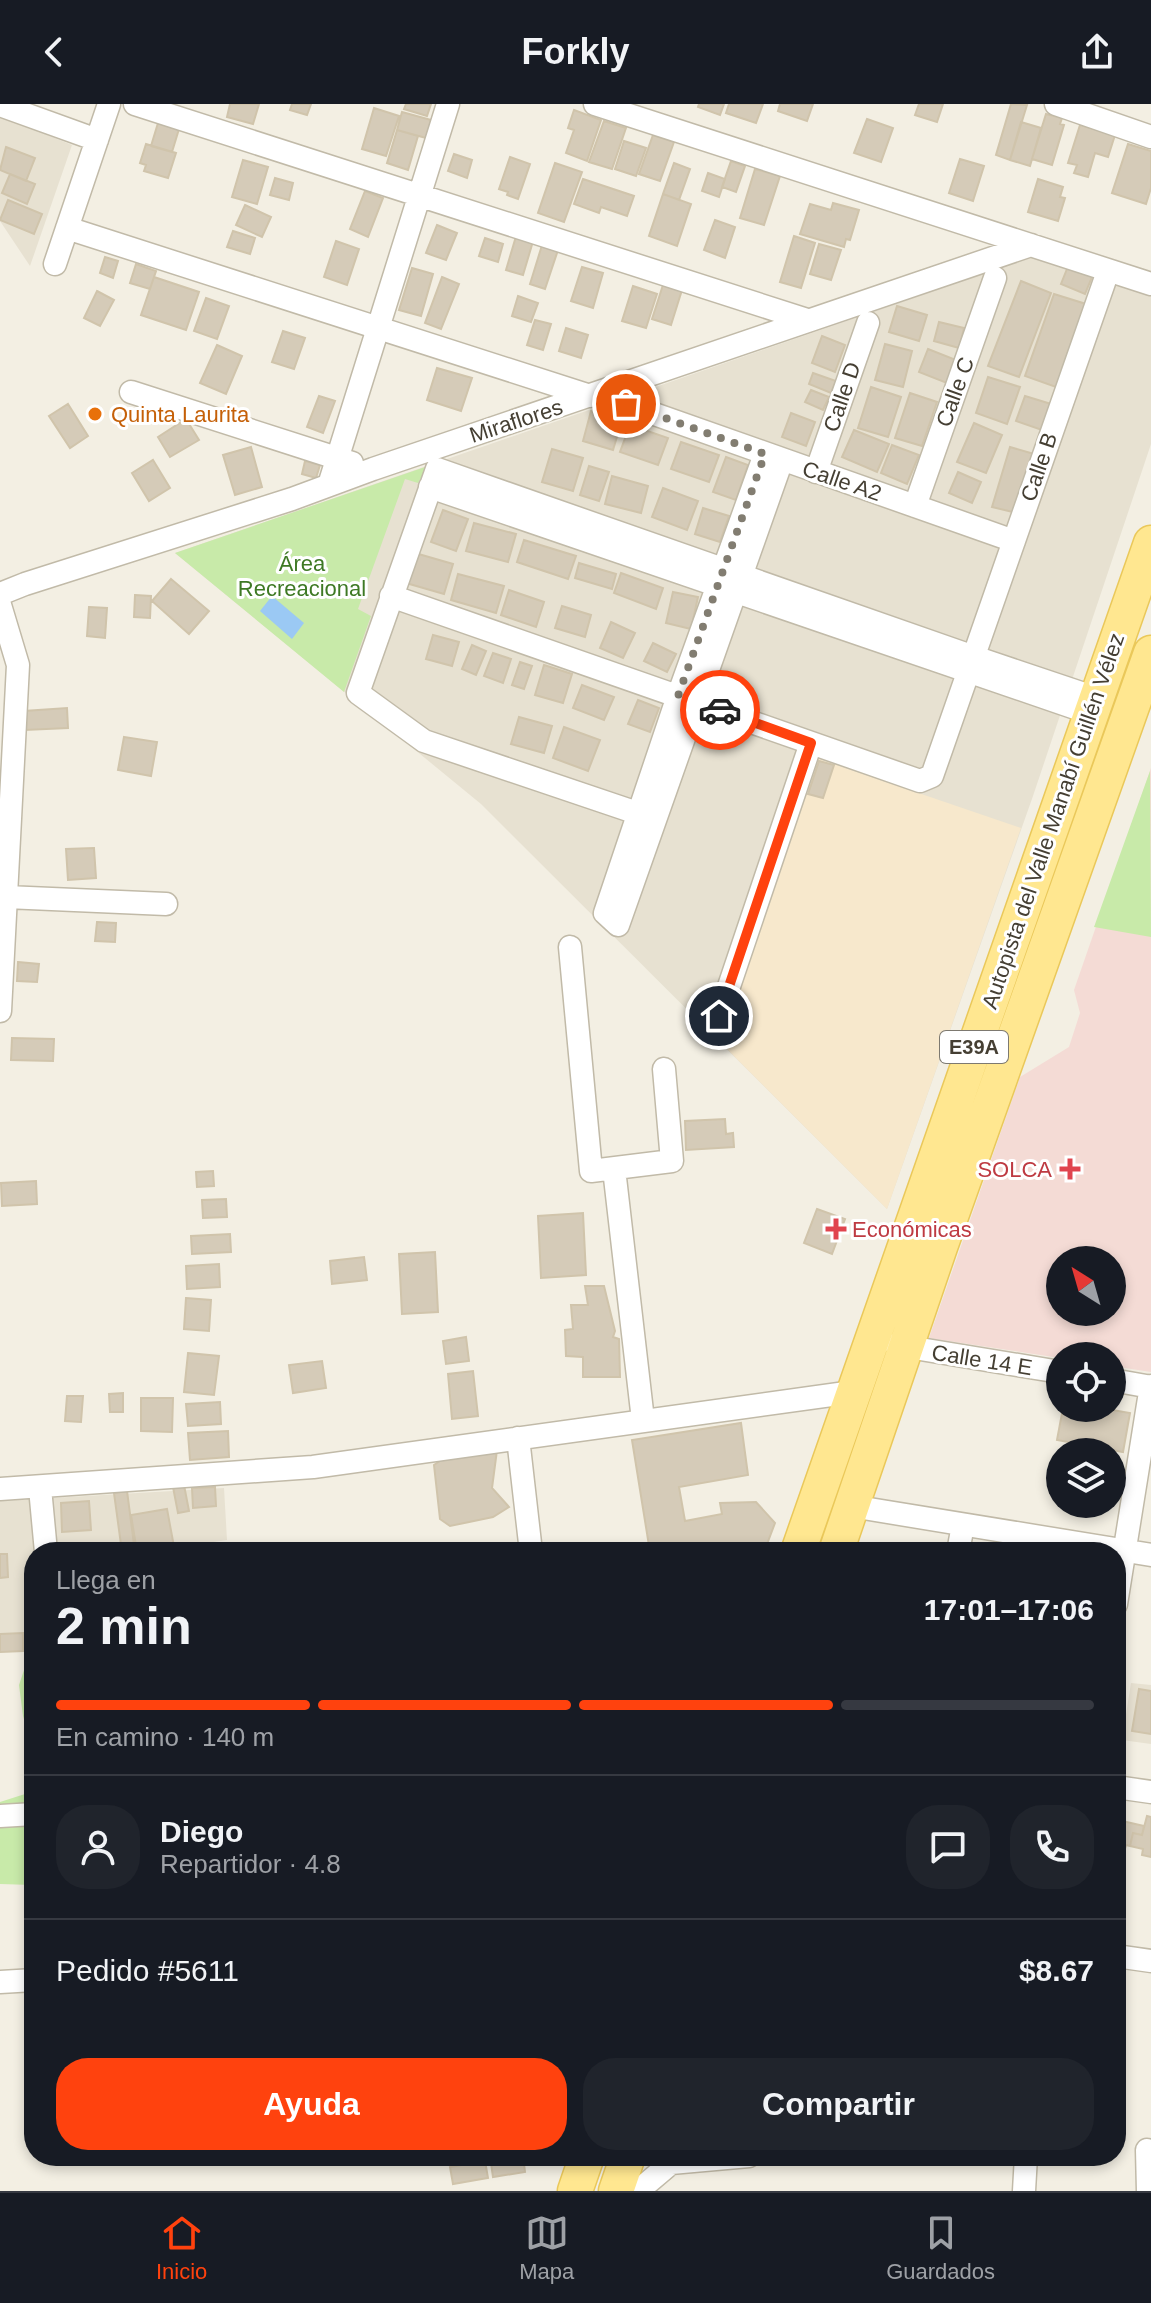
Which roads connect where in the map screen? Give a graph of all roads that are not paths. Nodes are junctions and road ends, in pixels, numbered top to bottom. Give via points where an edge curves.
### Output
1 (109, 104) edge
2 (135, 104) edge
3 (448, 104) edge
4 (595, 104) edge
5 (1056, 104) edge
6 (0, 105) edge
7 (1151, 137) edge
8 (97, 140) junction
9 (419, 196) junction
10 (67, 228) junction
11 (1031, 245) junction
12 (55, 264) dead end
13 (1106, 277) dead end
14 (995, 278) dead end
15 (1151, 284) edge
16 (807, 320) junction
17 (868, 323) dead end
18 (378, 326) junction
19 (131, 392) dead end
20 (590, 396) junction
21 (626, 404) dead end
22 (774, 457) junction
23 (338, 459) junction
24 (373, 469) junction
25 (816, 472) junction
26 (329, 485) junction
27 (915, 506) junction
28 (1014, 541) junction
29 (1151, 543) edge
30 (729, 580) junction
31 (0, 594) edge
32 (391, 596) junction
33 (0, 605) edge
34 (1151, 653) edge
35 (971, 666) junction
36 (687, 699) junction
37 (1093, 706) junction
38 (811, 743) junction
39 (6, 897) junction
40 (166, 904) dead end
41 (1017, 925) junction
42 (1054, 931) junction
43 (570, 947) dead end
44 (0, 1011) edge
45 (719, 1016) dead end
46 (664, 1069) dead end
47 (614, 1169) junction
48 (873, 1337) junction
49 (905, 1348) junction
50 (1046, 1370) edge
51 (1126, 1382) edge
52 (1151, 1386) edge
53 (853, 1392) junction
54 (643, 1420) junction
55 (518, 1438) junction
56 (40, 1488) junction
57 (0, 1489) edge
58 (851, 1506) junction
59 (963, 1525) junction
60 (45, 1542) edge
61 (530, 1542) edge
62 (801, 1542) edge
63 (839, 1542) edge
64 (960, 1542) edge
65 (1069, 1542) edge
66 (1126, 1545) edge
67 (1126, 1551) edge
68 (1151, 1555) edge
69 (1126, 1788) edge
70 (1151, 1792) edge
71 (24, 1815) edge
72 (0, 1816) edge
73 (1126, 1957) edge
74 (1151, 1961) edge
75 (24, 1981) edge
76 (0, 1982) edge
77 (1147, 2150) dead end
78 (584, 2166) edge
79 (625, 2166) edge
80 (667, 2166) edge
81 (1025, 2166) edge
82 (575, 2191) edge
83 (616, 2191) edge
84 (638, 2191) edge
85 (1024, 2191) edge
86 (1148, 2191) edge

1 - 8 street
2 - 9 street
3 - 9 street
4 - 11 street
5 - 7 street
6 - 8 street
8 - 10 street
9 - 16 street
9 - 18 street
10 - 12 street
10 - 18 street
11 - 15 street
11 - 16 street, Miraflores
13 - 28 street, Calle B
14 - 27 street, Calle C
16 - 20 street, Miraflores
17 - 25 street, Calle D
18 - 20 street
18 - 23 street
19 - 23 street
20 - 24 street, Miraflores
21 - 22 street, Calle A2
22 - 25 street, Calle A2
22 - 30 street
23 - 24 street
23 - 26 street
24 - 26 street, Miraflores
25 - 27 street, Calle A2
26 - 31 street, Miraflores
27 - 28 street, Calle A2
28 - 35 street, Calle B
29 - 37 main road, Autopista del Valle Manabí Guillén Vélez / E39A
30 - 32 street via 437,469
30 - 35 street
30 - 36 street
32 - 36 street
32 - 36 street via 358,693 424,741 646,817
33 - 39 street via 18,665
34 - 42 main road, Autopista del Valle Manabí Guillén Vélez / E39A
35 - 37 street
35 - 38 street, Calle B via 926,781
36 - 38 street
37 - 41 main road, Autopista del Valle Manabí Guillén Vélez / E39A
38 - 45 street
39 - 40 street
39 - 44 street
41 - 42 main road
41 - 48 main road, Autopista del Valle Manabí Guillén Vélez / E39A
42 - 49 main road, Autopista del Valle Manabí Guillén Vélez / E39A
43 - 47 street via 591,1171
46 - 47 street via 672,1161
47 - 54 street
48 - 49 street, Calle 14 E
48 - 53 main road, Autopista del Valle Manabí Guillén Vélez / E39A
49 - 50 street, Calle 14 E
49 - 58 main road, Autopista del Valle Manabí Guillén Vélez / E39A
51 - 52 street
52 - 66 street
53 - 54 street
53 - 62 main road, Autopista del Valle Manabí Guillén Vélez / E39A
54 - 55 street
55 - 56 street via 313,1467
55 - 61 street
56 - 57 street
56 - 60 street
58 - 59 street
58 - 63 main road, Autopista del Valle Manabí Guillén Vélez / E39A
59 - 64 street
59 - 65 street
67 - 68 street
69 - 70 street
71 - 72 street
73 - 74 street
75 - 76 street
77 - 86 street
78 - 82 main road
79 - 83 main road
80 - 84 street
81 - 85 street

